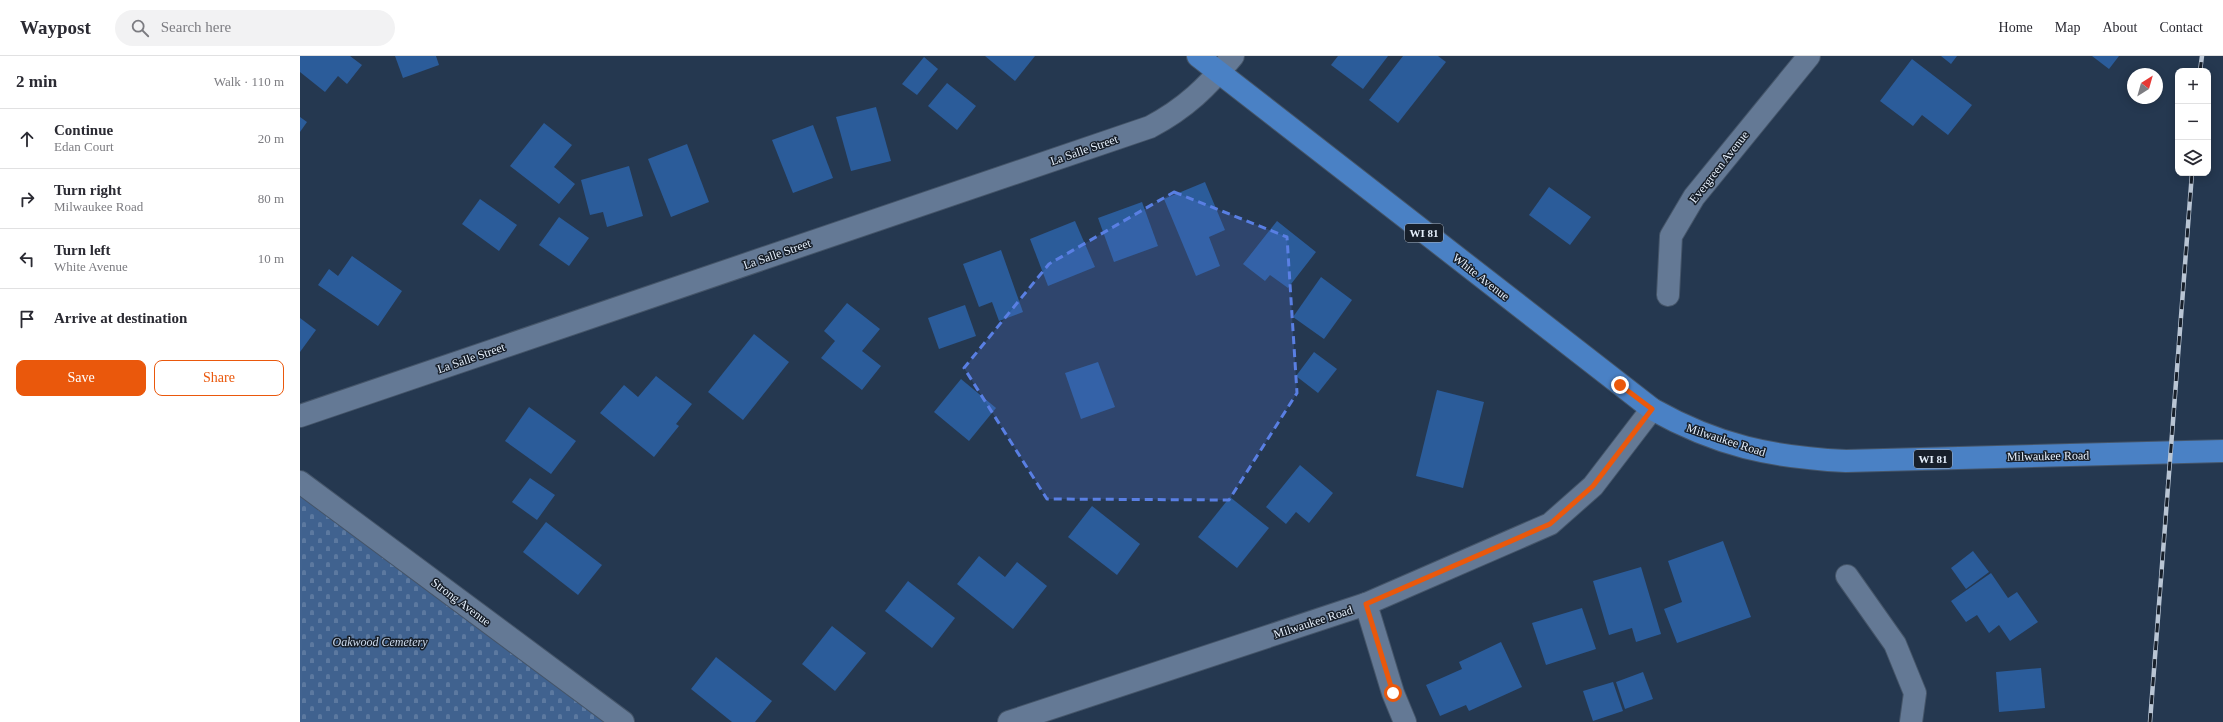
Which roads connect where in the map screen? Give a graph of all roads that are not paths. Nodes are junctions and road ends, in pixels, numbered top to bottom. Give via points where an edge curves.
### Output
1 (1198, 56) edge
2 (1233, 56) edge
3 (1809, 56) edge
4 (1219, 73) junction
5 (1668, 295) dead end
6 (1652, 409) junction
7 (300, 416) edge
8 (2223, 451) edge
9 (300, 482) edge
10 (1846, 576) dead end
11 (1366, 604) junction
12 (622, 722) edge
13 (1009, 722) edge
14 (1405, 722) edge
15 (1911, 722) edge

1 - 4 main road, White Avenue / WI 81
2 - 4 street, La Salle Street
3 - 5 street, Evergreen Avenue via 1694,198 1671,236
4 - 6 main road, White Avenue / WI 81
4 - 7 street, La Salle Street via 1175,113 1143,129
6 - 8 main road, Milwaukee Road / WI 81 via 1685,428 1718,440 1765,453 1805,459
6 - 11 street, Milwaukee Road via 1593,486 1550,524
9 - 12 street, Strong Avenue
10 - 15 street via 1895,644 1915,693
11 - 13 street, Milwaukee Road
11 - 14 street via 1393,693

